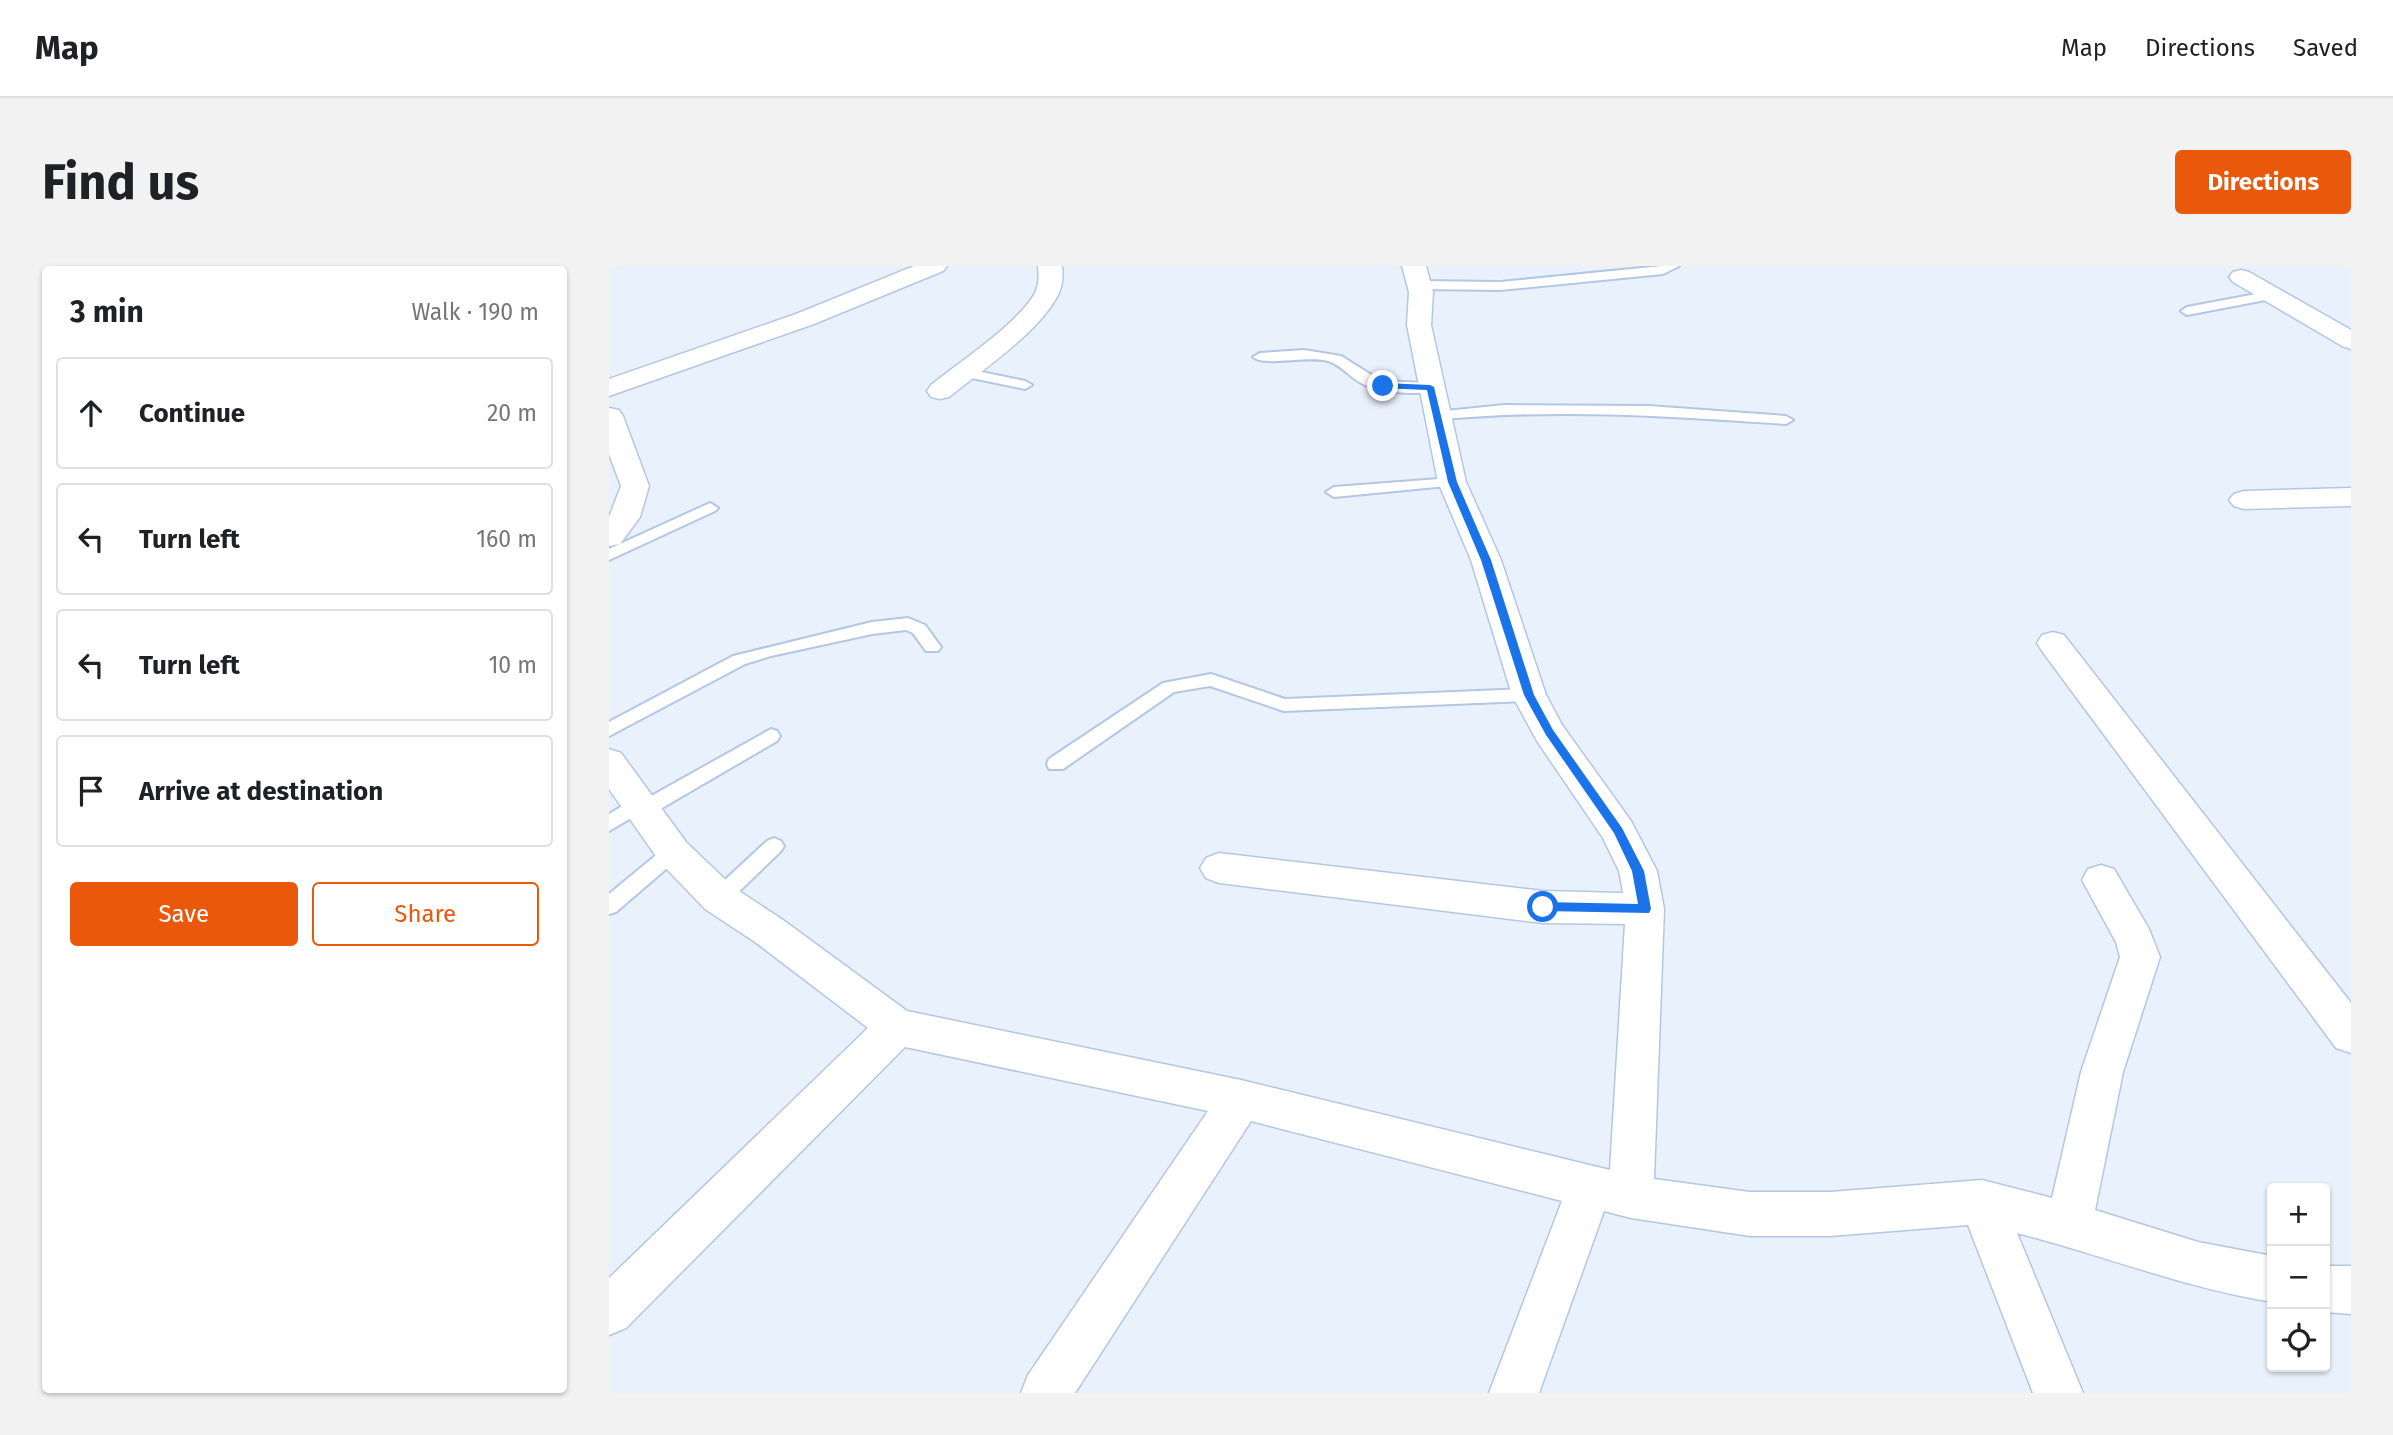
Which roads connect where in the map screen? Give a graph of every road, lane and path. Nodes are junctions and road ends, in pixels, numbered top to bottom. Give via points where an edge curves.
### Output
1 (935, 266) edge
2 (1050, 266) edge
3 (1673, 266) edge
4 (1417, 276) edge
5 (2241, 277) dead end
6 (2272, 295) junction
7 (2187, 310) dead end
8 (2351, 341) edge
9 (1260, 357) dead end
10 (962, 372) junction
11 (1025, 385) dead end
12 (609, 388) edge
13 (940, 391) dead end
14 (1433, 402) junction
15 (609, 416) edge
16 (1786, 421) dead end
17 (1452, 482) junction
18 (1334, 492) dead end
19 (2351, 497) edge
20 (2244, 500) dead end
21 (710, 508) dead end
22 (609, 537) edge
23 (609, 555) edge
24 (2053, 643) dead end
25 (933, 647) dead end
26 (1529, 695) junction
27 (609, 730) edge
28 (771, 736) dead end
29 (609, 762) edge
30 (1056, 765) dead end
31 (630, 812) edge
32 (774, 846) dead end
33 (673, 852) junction
34 (1219, 868) dead end
35 (2101, 880) dead end
36 (719, 898) junction
37 (609, 906) edge
38 (1645, 909) junction
39 (897, 1027) junction
40 (2351, 1035) edge
41 (1241, 1099) junction
42 (1610, 1192) junction
43 (1982, 1202) junction
44 (2069, 1224) junction
45 (2267, 1278) edge
46 (2330, 1289) edge
47 (2351, 1290) edge
48 (609, 1311) edge
49 (1046, 1393) edge
50 (1514, 1393) edge
51 (2057, 1393) edge

1 - 12 street via 805,319
2 - 10 street via 1047,294
3 - 4 lane via 1517,285
4 - 14 street via 1419,325
5 - 6 street
6 - 7 lane
6 - 8 street
9 - 14 lane via 1329,357 1351,365 1362,378
10 - 11 lane
10 - 13 street
14 - 16 lane
14 - 17 street
15 - 22 street via 635,485 625,517
17 - 18 lane
17 - 26 street via 1486,560
19 - 20 street
21 - 23 lane
24 - 40 street
25 - 27 lane via 919,629 908,624 769,651 739,660
26 - 30 lane via 1284,705 1211,680 1169,687
26 - 38 street via 1549,732 1618,831 1638,871
28 - 31 lane
29 - 31 street
31 - 33 street
32 - 36 lane
33 - 36 street
33 - 37 lane
34 - 38 street via 1543,907
35 - 44 street via 2140,957 2102,1072
36 - 39 street
38 - 42 street
39 - 41 street
39 - 48 street
41 - 42 street
41 - 49 street
42 - 43 street via 1750,1214 1830,1214
42 - 50 street
43 - 44 street
43 - 51 street
44 - 45 street via 2198,1265
46 - 47 street

